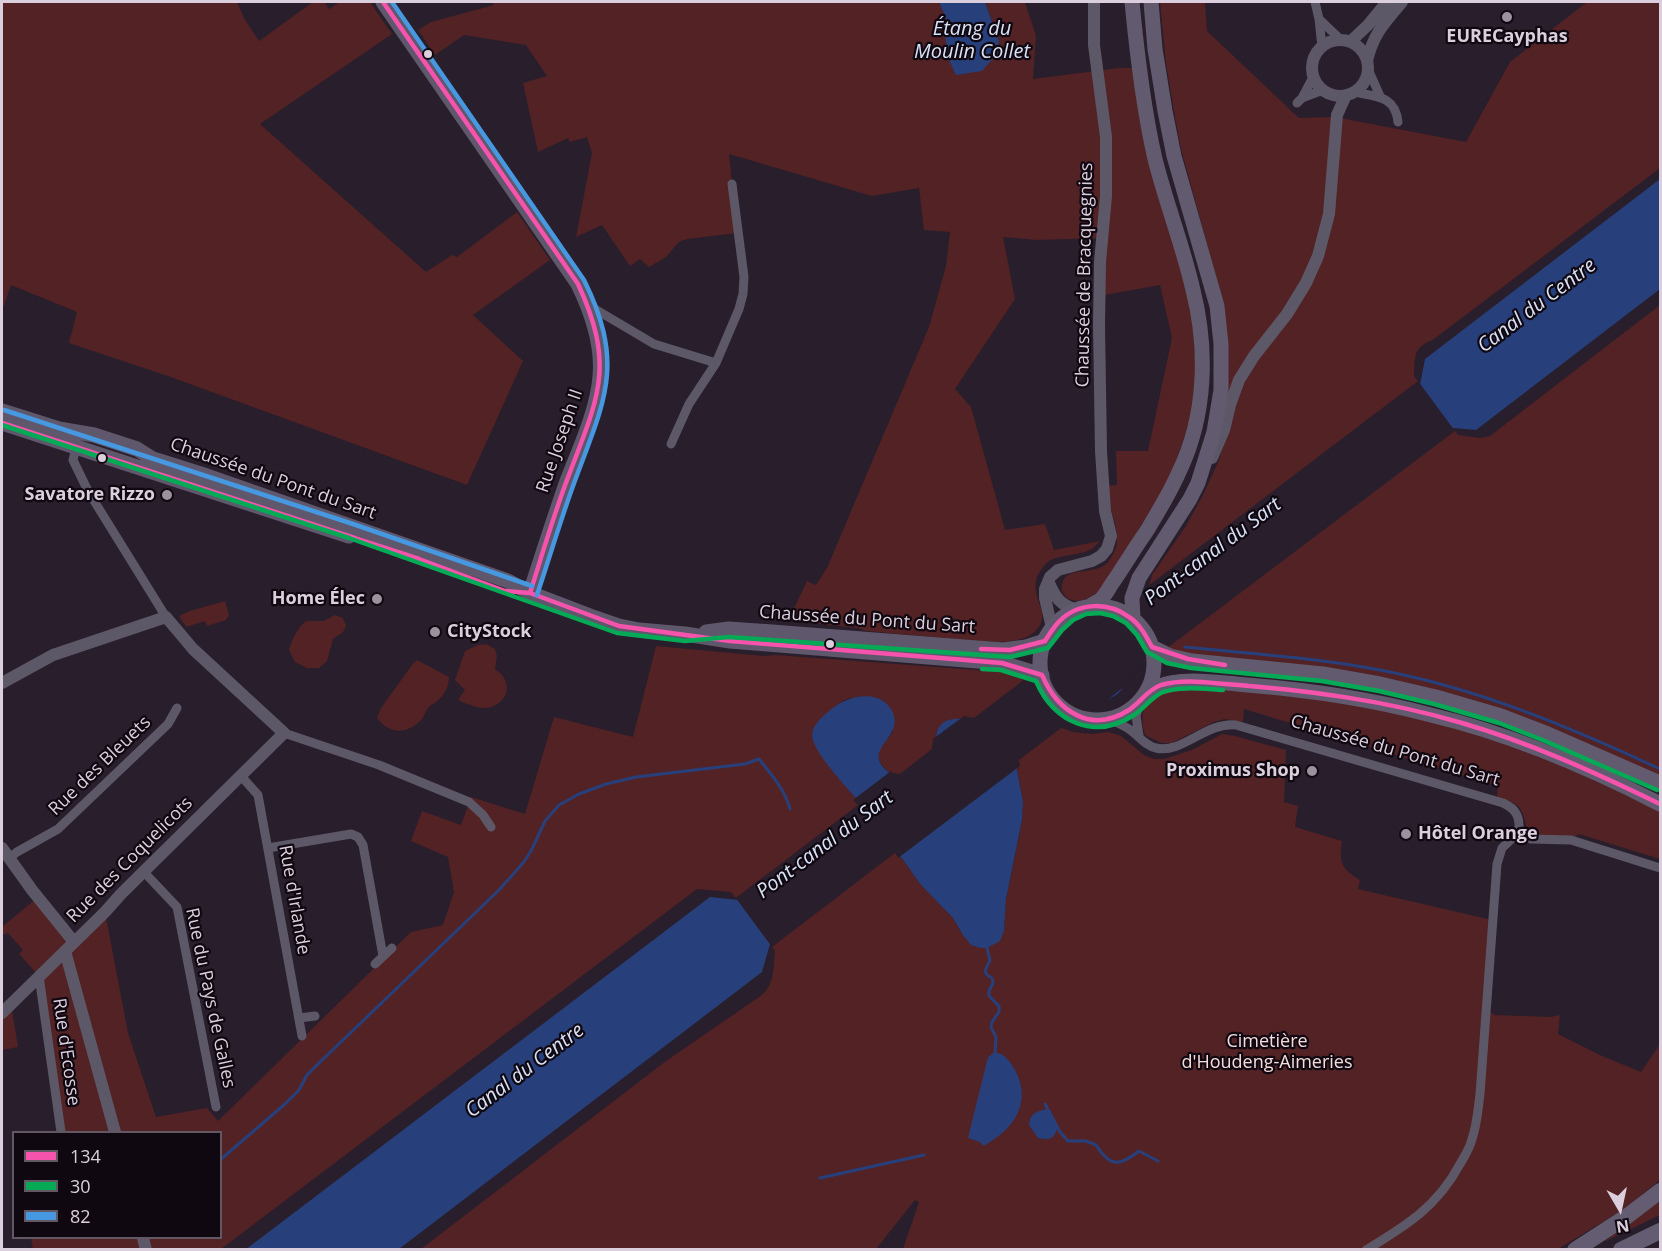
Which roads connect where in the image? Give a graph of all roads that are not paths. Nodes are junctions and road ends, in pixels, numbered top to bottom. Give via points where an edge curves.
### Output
1 (383, 2) edge
2 (1094, 2) edge
3 (1132, 2) edge
4 (1151, 2) edge
5 (1315, 2) edge
6 (1387, 2) edge
7 (1402, 2) edge
8 (1319, 19) junction
9 (1345, 41) junction
10 (1322, 47) junction
11 (1367, 65) junction
12 (1313, 77) junction
13 (1323, 90) junction
14 (1350, 94) junction
15 (1380, 96) junction
16 (1398, 122) dead end
17 (732, 184) dead end
18 (588, 305) junction
19 (716, 363) junction
20 (2, 411) edge
21 (2, 423) edge
22 (78, 440) junction
23 (670, 444) dead end
24 (1198, 483) junction
25 (1049, 583) junction
26 (530, 593) junction
27 (1082, 608) junction
28 (166, 617) junction
29 (1133, 618) junction
30 (685, 634) junction
31 (1048, 634) junction
32 (1152, 647) junction
33 (1042, 675) junction
34 (2, 683) edge
35 (1142, 697) junction
36 (177, 708) dead end
37 (1108, 718) junction
38 (284, 733) junction
39 (1138, 736) junction
40 (241, 776) junction
41 (1660, 783) edge
42 (1660, 804) edge
43 (491, 826) dead end
44 (1519, 832) junction
45 (268, 848) junction
46 (5, 854) edge
47 (1660, 868) edge
48 (143, 871) junction
49 (70, 946) junction
50 (392, 948) dead end
51 (383, 956) junction
52 (375, 964) dead end
53 (39, 976) junction
54 (2, 1013) edge
55 (315, 1016) dead end
56 (299, 1018) junction
57 (302, 1036) dead end
58 (216, 1107) dead end
59 (61, 1131) edge
60 (115, 1131) edge
61 (1660, 1191) edge
62 (1660, 1231) edge
63 (1366, 1250) edge
64 (1575, 1250) edge
65 (1621, 1250) edge

1 - 18 main road, Rue Joseph II via 578,284
2 - 25 street, Chaussée de Bracquegnies via 1094,45 1106,138 1099,325 1101,451 1105,511 1111,536 1101,556 1058,570
3 - 27 highway via 1155,159 1199,315 1203,376 1193,432 1167,496 1101,599
4 - 24 highway via 1174,156 1219,321 1219,403
5 - 8 street
6 - 9 street via 1368,26
7 - 11 street via 1376,33
8 - 9 street
8 - 10 street
9 - 10 street via 1332,41
9 - 11 street via 1357,46
10 - 12 street via 1313,61
11 - 14 street via 1366,78
11 - 15 street
12 - 13 street
12 - 13 street via 1299,100
13 - 14 street via 1338,96
14 - 15 street
14 - 24 street via 1337,115 1329,214 1318,256 1287,314 1239,380 1224,430
15 - 16 street via 1394,108
17 - 19 street via 743,294
18 - 19 street via 654,344
18 - 26 main road, Rue Joseph II via 600,350 598,389
19 - 23 street via 689,404
20 - 22 main road, Chaussée du Pont du Sart via 59,429
21 - 22 main road, Chaussée du Pont du Sart
22 - 26 main road, Chaussée du Pont du Sart via 94,435 137,449 153,459 508,581
22 - 28 street via 73,460 88,491
24 - 29 highway via 1139,578 1132,598
25 - 27 street via 1060,603
25 - 31 street via 1045,589
26 - 30 main road, Chaussée du Pont du Sart via 619,626
27 - 29 highway via 1116,609
27 - 31 highway via 1059,621
28 - 34 street via 53,656
28 - 38 street via 193,649
29 - 32 highway
30 - 31 main road, Chaussée du Pont du Sart via 729,629 1003,650 1026,647
30 - 33 main road, Chaussée du Pont du Sart via 1002,663
31 - 33 highway via 1040,658
32 - 35 highway via 1154,671
32 - 41 highway via 1192,661 1323,674 1436,697 1548,734
33 - 37 highway via 1050,695 1066,710 1086,718
35 - 37 highway via 1130,709
35 - 39 street via 1136,716
35 - 42 highway via 1157,686 1206,682 1377,702 1510,739
36 - 46 street, Rue des Bleuets via 168,724 58,830 17,852
37 - 39 street, Chaussée du Pont du Sart
38 - 40 street, Rue des Coquelicots
38 - 43 street via 379,765 470,802
39 - 44 street, Chaussée du Pont du Sart via 1152,747 1168,748 1213,728 1236,725 1495,799 1515,810
40 - 45 street, Rue d'Irlande via 258,795
40 - 48 street, Rue des Coquelicots
44 - 47 street via 1531,839 1571,840
44 - 63 street via 1502,848 1497,864 1480,1094 1469,1148 1446,1188 1426,1210
45 - 51 street via 351,834 358,837 363,845
45 - 56 street, Rue d'Irlande
46 - 49 street
48 - 49 street, Rue des Coquelicots
48 - 58 street, Rue du Pays de Galles via 177,907
49 - 53 street, Rue des Coquelicots
49 - 60 street
50 - 51 street
51 - 52 street
53 - 54 street, Rue des Coquelicots
53 - 59 street, Rue d'Ecosse
55 - 56 street
56 - 57 street, Rue d'Irlande
61 - 64 highway
62 - 65 highway

